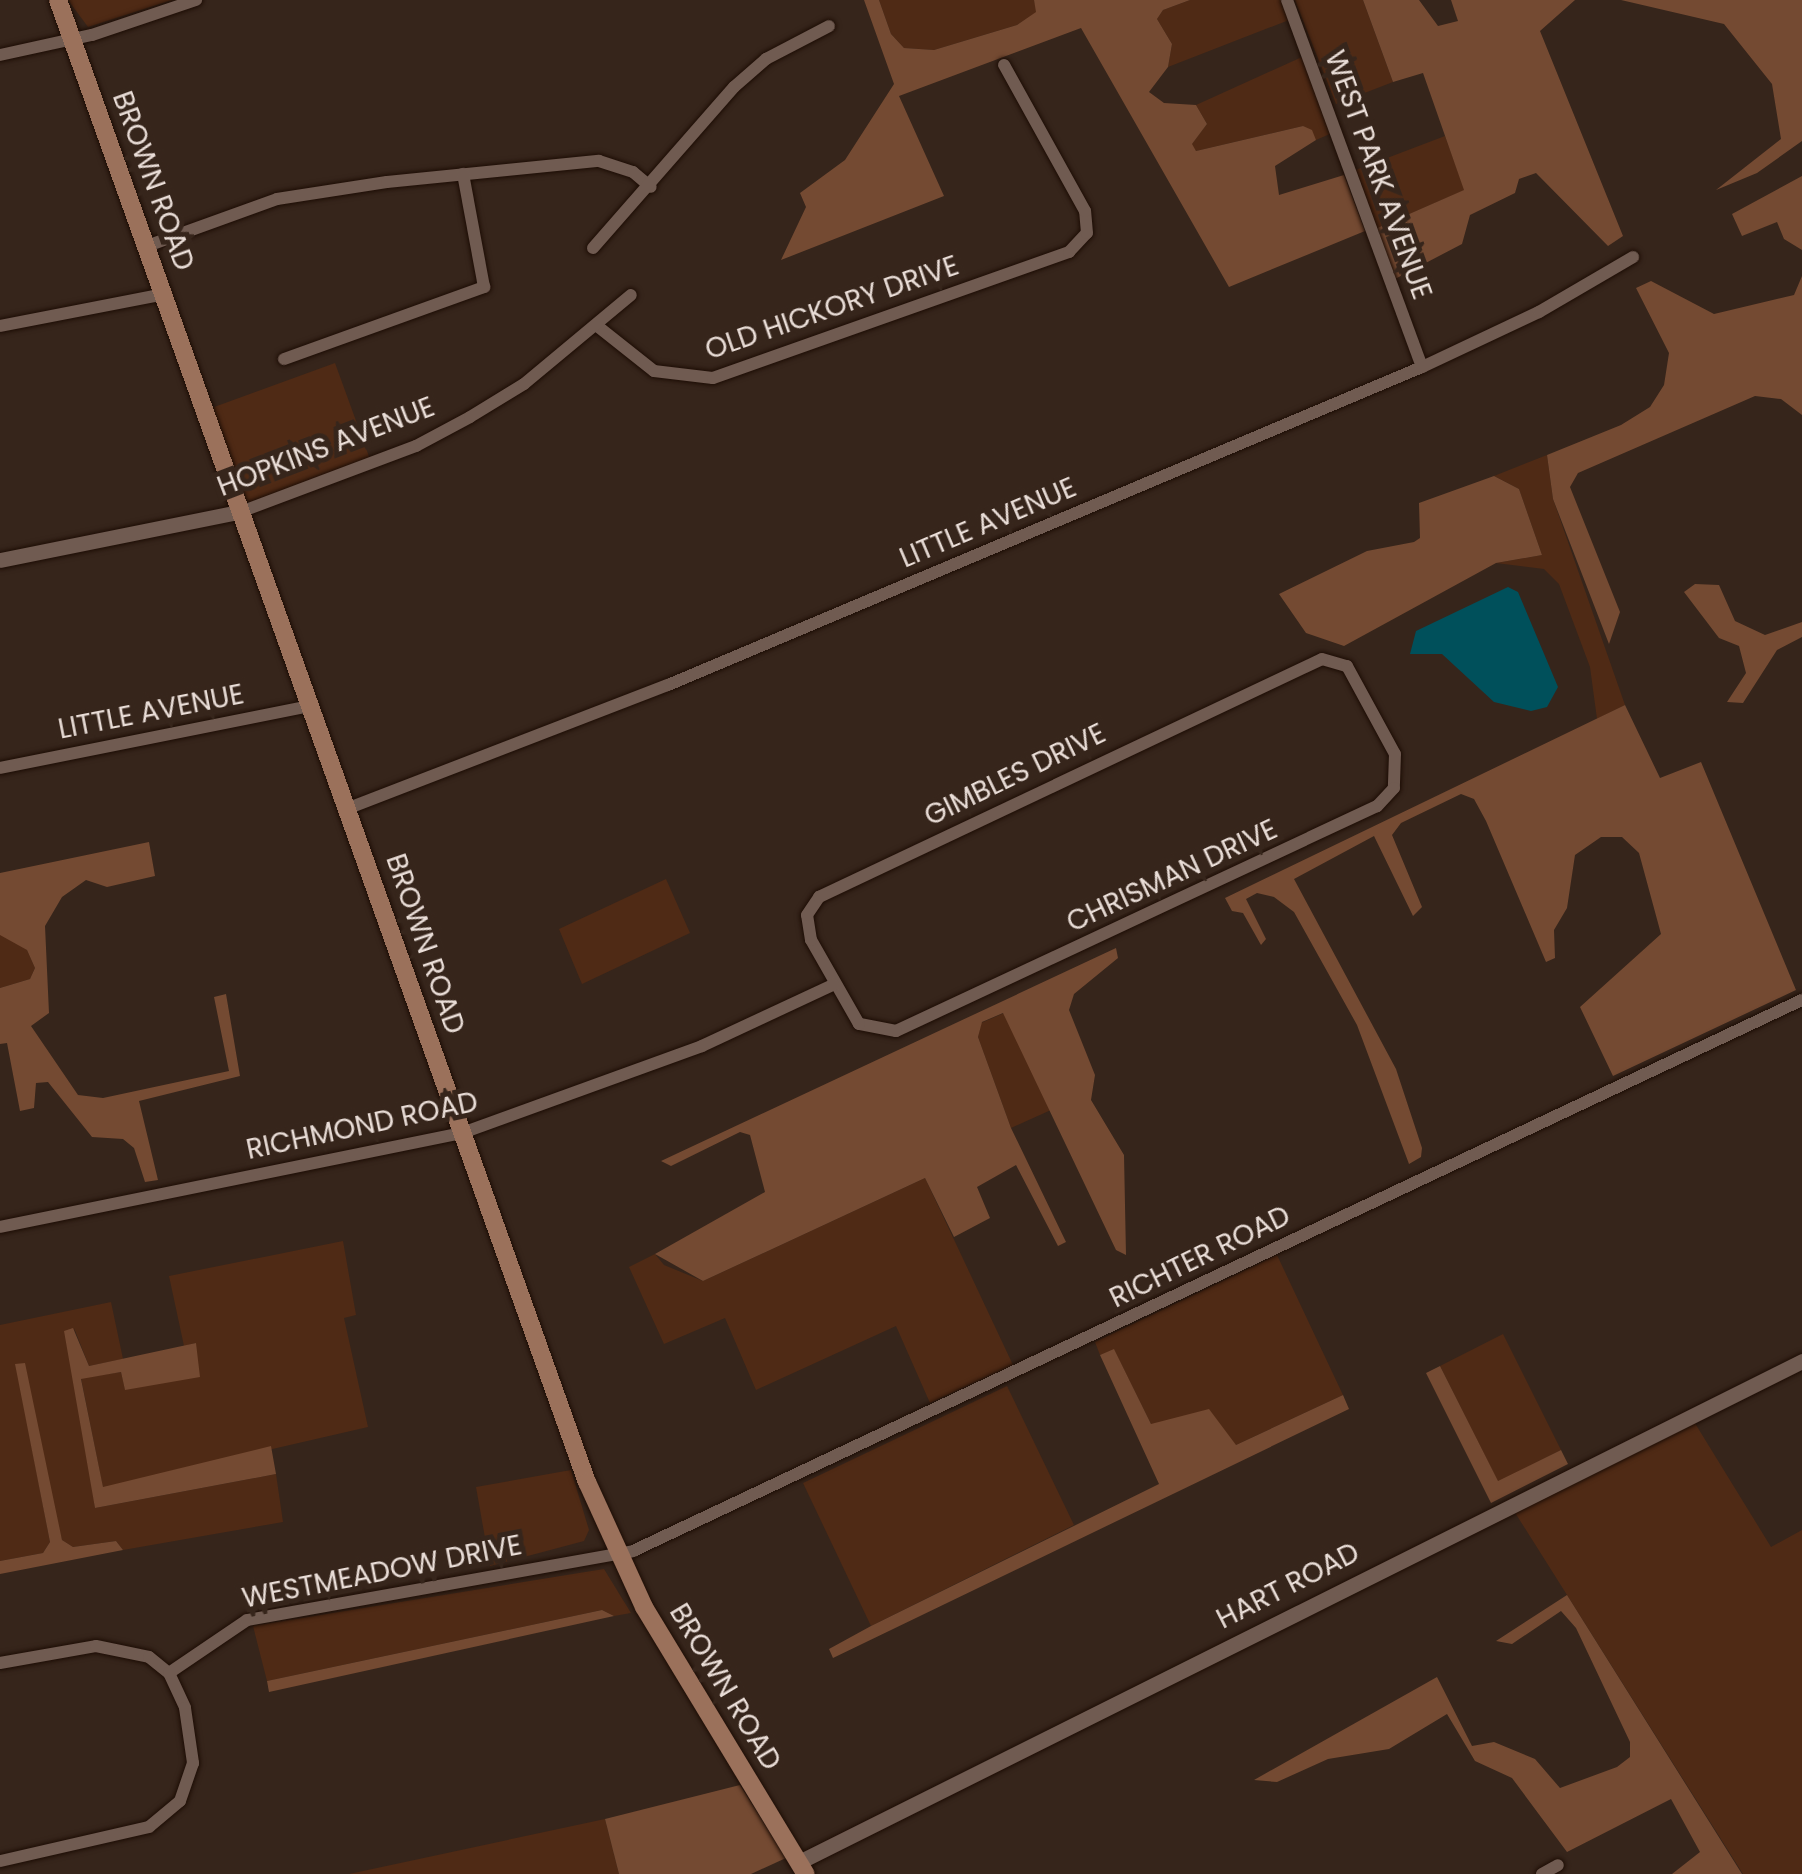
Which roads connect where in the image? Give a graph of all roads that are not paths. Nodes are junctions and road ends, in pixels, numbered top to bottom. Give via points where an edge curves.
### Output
1 (58, 0) edge
2 (196, 0) edge
3 (1287, 0) edge
4 (829, 26) dead end
5 (73, 40) junction
6 (0, 56) edge
7 (1004, 65) dead end
8 (463, 174) junction
9 (651, 188) junction
10 (147, 246) junction
11 (593, 248) dead end
12 (1633, 257) dead end
13 (164, 294) junction
14 (631, 295) dead end
15 (596, 325) junction
16 (0, 326) edge
17 (284, 359) dead end
18 (1422, 367) junction
19 (242, 511) junction
20 (0, 560) edge
21 (1322, 658) joint
22 (311, 706) junction
23 (0, 768) edge
24 (349, 808) junction
25 (833, 985) junction
26 (1802, 1000) edge
27 (462, 1133) junction
28 (0, 1227) edge
29 (1802, 1361) edge
30 (618, 1555) junction
31 (0, 1663) edge
32 (169, 1673) junction
33 (0, 1861) edge
34 (1558, 1865) dead end
35 (803, 1868) edge
36 (1542, 1874) edge

1 - 5 main road, BROWN ROAD
2 - 5 street
3 - 18 street, WEST PARK AVENUE
4 - 9 street via 766,59 734,86
5 - 6 street
5 - 10 main road, BROWN ROAD
7 - 15 street, OLD HICKORY DRIVE via 1085,211 1087,233 1069,252 714,378 654,372
8 - 9 street via 599,161 633,172
8 - 10 street via 277,200
8 - 17 street via 484,288
9 - 11 street
10 - 13 main road, BROWN ROAD
12 - 18 street, LITTLE AVENUE via 1539,312
13 - 16 street
13 - 19 main road, BROWN ROAD
14 - 15 street, HOPKINS AVENUE
15 - 19 street, HOPKINS AVENUE via 524,384 416,446
18 - 24 street, LITTLE AVENUE via 668,685
19 - 20 street, HOPKINS AVENUE
19 - 22 main road, BROWN ROAD
21 - 25 street, GIMBLES DRIVE via 819,897 807,915
21 - 25 street, CHRISMAN DRIVE via 1346,666 1395,754 1394,788 1376,806 896,1031 859,1024
22 - 23 street, LITTLE AVENUE
22 - 24 main road, BROWN ROAD
24 - 27 main road, BROWN ROAD
25 - 27 street, RICHMOND ROAD via 702,1046
26 - 30 street, RICHTER ROAD
27 - 28 street, RICHMOND ROAD
27 - 30 main road, BROWN ROAD
29 - 35 street, HART ROAD
30 - 32 street, WESTMEADOW DRIVE via 248,1620
30 - 35 main road, BROWN ROAD
31 - 32 street via 96,1646 127,1648
32 - 33 street via 192,1744 189,1783 167,1816 132,1834
34 - 36 street

